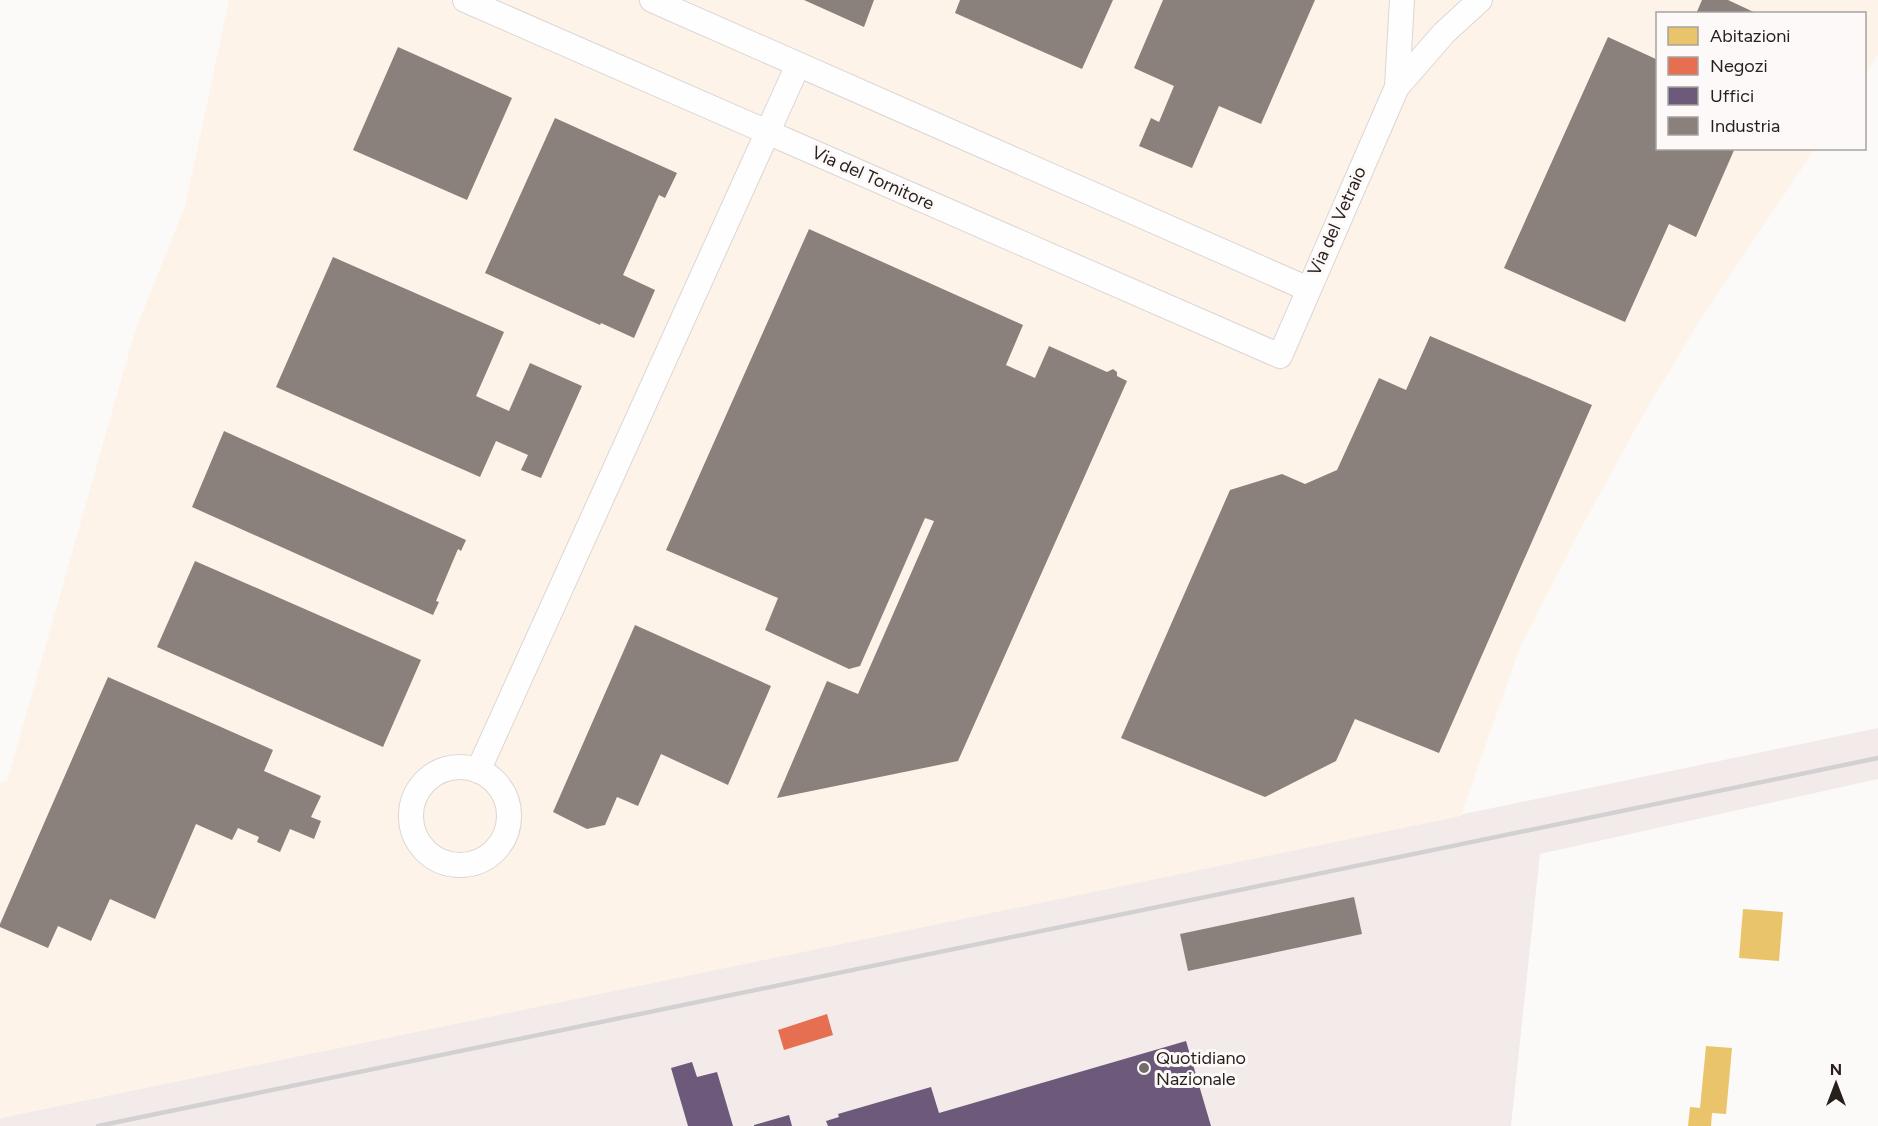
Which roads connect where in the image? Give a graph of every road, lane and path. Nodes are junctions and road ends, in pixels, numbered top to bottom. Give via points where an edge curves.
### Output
1 (465, 0) edge
2 (652, 0) edge
3 (1402, 0) edge
4 (1480, 0) edge
5 (798, 65) junction
6 (1396, 87) junction
7 (769, 133) junction
8 (1308, 289) junction
9 (1280, 356) joint
10 (478, 771) junction

1 - 7 street, Via del Tornitore
2 - 5 street
3 - 6 street
4 - 6 street
5 - 7 street
5 - 8 street
6 - 8 street, Via del Vetraio
7 - 9 street, Via del Tornitore
7 - 10 street
8 - 9 street, Via del Vetraio
10 - 10 street via 445,770 431,777 413,804 415,836 437,860 452,865 483,860 505,837 508,805 502,790

